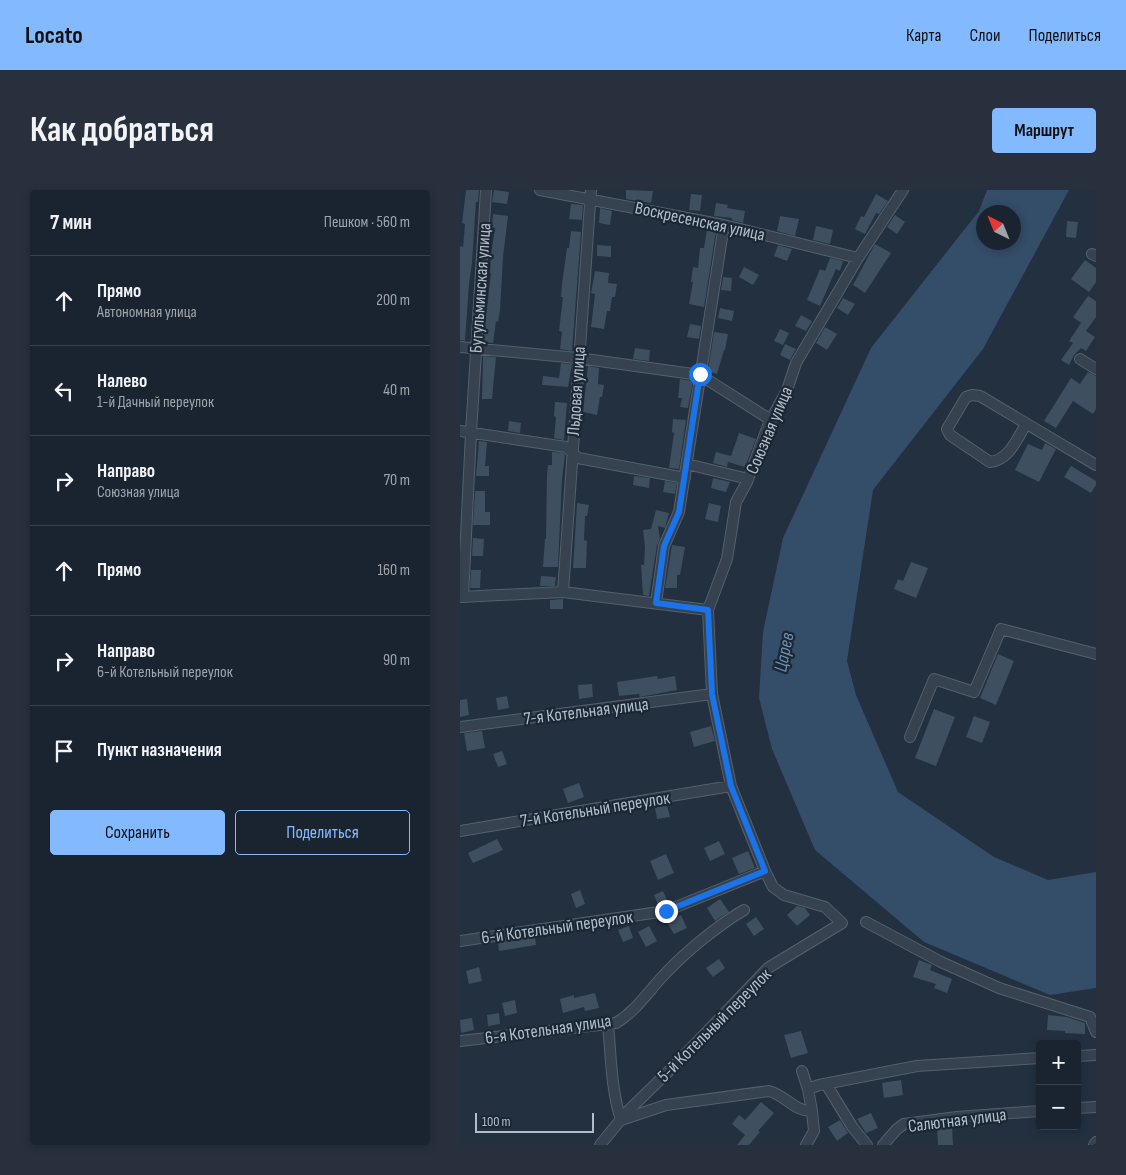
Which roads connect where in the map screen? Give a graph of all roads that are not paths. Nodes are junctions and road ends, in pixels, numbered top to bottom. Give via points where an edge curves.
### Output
1 (486, 190) edge
2 (540, 190) edge
3 (903, 190) edge
4 (591, 195) edge
5 (724, 225) junction
6 (858, 258) junction
7 (460, 347) edge
8 (476, 348) junction
9 (578, 358) junction
10 (1080, 359) dead end
11 (1096, 369) edge
12 (700, 374) junction
13 (771, 420) junction
14 (1026, 424) junction
15 (460, 431) edge
16 (471, 433) junction
17 (572, 452) junction
18 (687, 464) junction
19 (1096, 466) edge
20 (684, 478) junction
21 (748, 479) junction
22 (563, 592) junction
23 (462, 597) edge
24 (656, 603) junction
25 (708, 610) junction
26 (1096, 654) edge
27 (712, 694) junction
28 (460, 727) edge
29 (910, 737) dead end
30 (731, 786) junction
31 (460, 831) edge
32 (765, 871) junction
33 (744, 910) dead end
34 (866, 922) dead end
35 (842, 923) joint
36 (460, 941) edge
37 (608, 1024) junction
38 (1096, 1032) edge
39 (460, 1041) edge
40 (1096, 1055) edge
41 (1081, 1056) edge
42 (1036, 1058) edge
43 (802, 1071) dead end
44 (826, 1084) junction
45 (808, 1089) junction
46 (1096, 1107) edge
47 (1081, 1108) edge
48 (812, 1111) junction
49 (1036, 1111) edge
50 (621, 1120) junction
51 (1096, 1142) edge
52 (600, 1145) edge
53 (806, 1145) edge
54 (867, 1145) edge
55 (883, 1145) edge
56 (1094, 1145) edge

1 - 8 street, Бугульминская улица
2 - 4 street, Воскресенская улица
3 - 6 street, Союзная улица
4 - 5 street, Воскресенская улица
4 - 9 street, Льдовая улица
5 - 6 street, Воскресенская улица
5 - 12 street
6 - 13 street, Союзная улица via 796,363 787,390
7 - 8 street
8 - 9 street
8 - 16 street, Бугульминская улица
9 - 12 street
9 - 17 street, Льдовая улица
10 - 11 street
12 - 13 street
12 - 18 street
13 - 21 street, Союзная улица
14 - 14 street via 980,396 972,395 966,397 947,429 950,435 990,462 1006,456
14 - 19 street
15 - 16 street
16 - 17 street via 566,447
16 - 23 street, Бугульминская улица
17 - 20 street via 578,458
17 - 22 street, Льдовая улица
18 - 20 street
18 - 21 street
20 - 24 street via 679,512 664,546
21 - 25 street, Союзная улица via 736,502 727,559
22 - 23 street
22 - 24 street
24 - 25 street
25 - 27 street, Союзная улица
26 - 29 street via 1001,629 974,692 934,679
27 - 28 street, 7-я Котельная улица
27 - 30 street, Союзная улица
30 - 31 street, 7-й Котельный переулок
30 - 32 street, Союзная улица
32 - 35 street, Союзная улица via 773,886 784,895 825,906
32 - 36 street, 6-й Котельный переулок via 666,911
33 - 37 street, 6-я Котельная улица via 726,920 674,965 631,1013 616,1023
34 - 38 street via 999,988 1090,1016
35 - 50 street, 5-й Котельный переулок via 768,968
37 - 39 street, 6-я Котельная улица
37 - 50 street via 615,1102
40 - 41 street
42 - 44 street via 917,1066
43 - 45 street
44 - 45 street
44 - 54 street
45 - 48 street
46 - 47 street
48 - 50 street via 806,1111 769,1091 666,1105
48 - 53 street via 814,1131
49 - 55 street, Салютная улица via 904,1124
50 - 52 street, 5-й Котельный переулок
51 - 56 street

